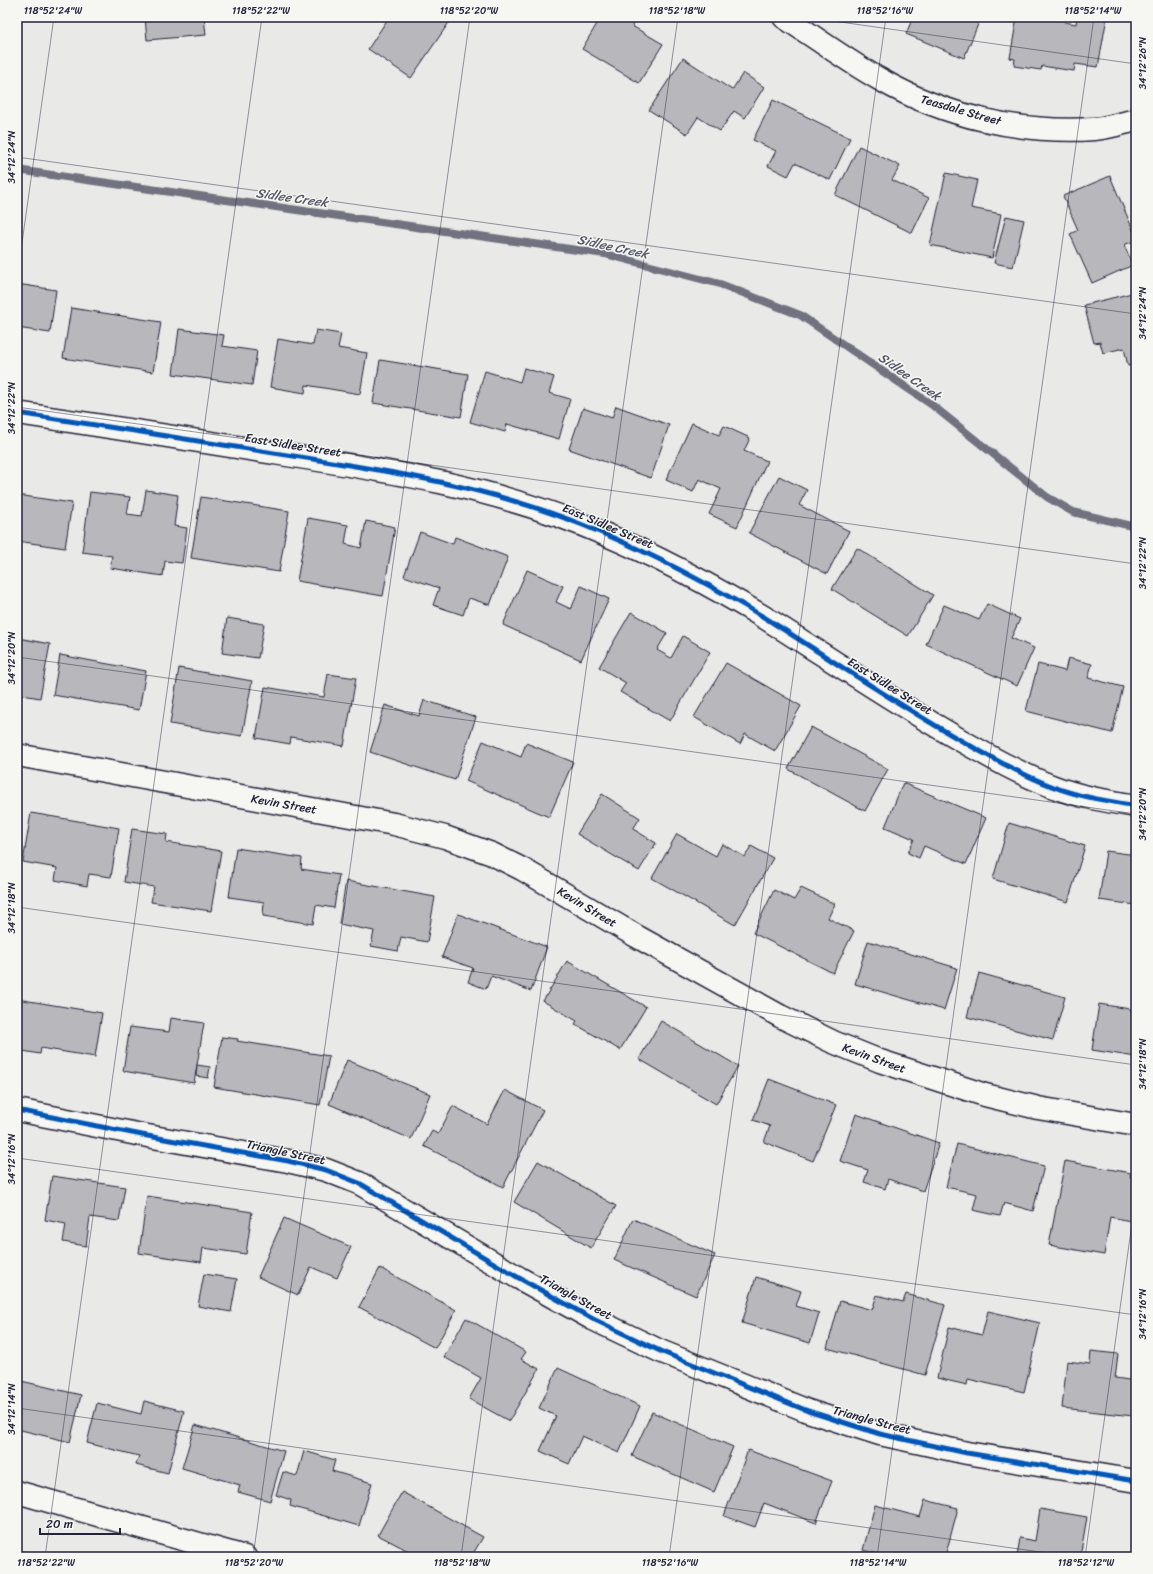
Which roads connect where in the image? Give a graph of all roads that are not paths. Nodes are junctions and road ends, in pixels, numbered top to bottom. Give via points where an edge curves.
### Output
1 (784, 17) edge
2 (1136, 120) edge
3 (17, 413) edge
4 (17, 755) edge
5 (1136, 806) edge
6 (17, 1110) edge
7 (1136, 1125) edge
8 (1136, 1481) edge
9 (17, 1492) edge
10 (245, 1557) edge

1 - 2 street, Teasdale Street via 881,80 929,104 989,121 1038,129 1096,129
3 - 5 street, East Sidlee Street via 367,467 498,496 547,511 674,566 766,618 925,720 1024,774 1055,788 1088,798
4 - 7 street, Kevin Street via 394,824 446,837 522,868 636,936 780,1016 833,1042 880,1061 985,1095 1038,1108
6 - 8 street, Triangle Street via 326,1170 359,1183 593,1319 660,1352 808,1412 880,1434 968,1453
9 - 10 street

